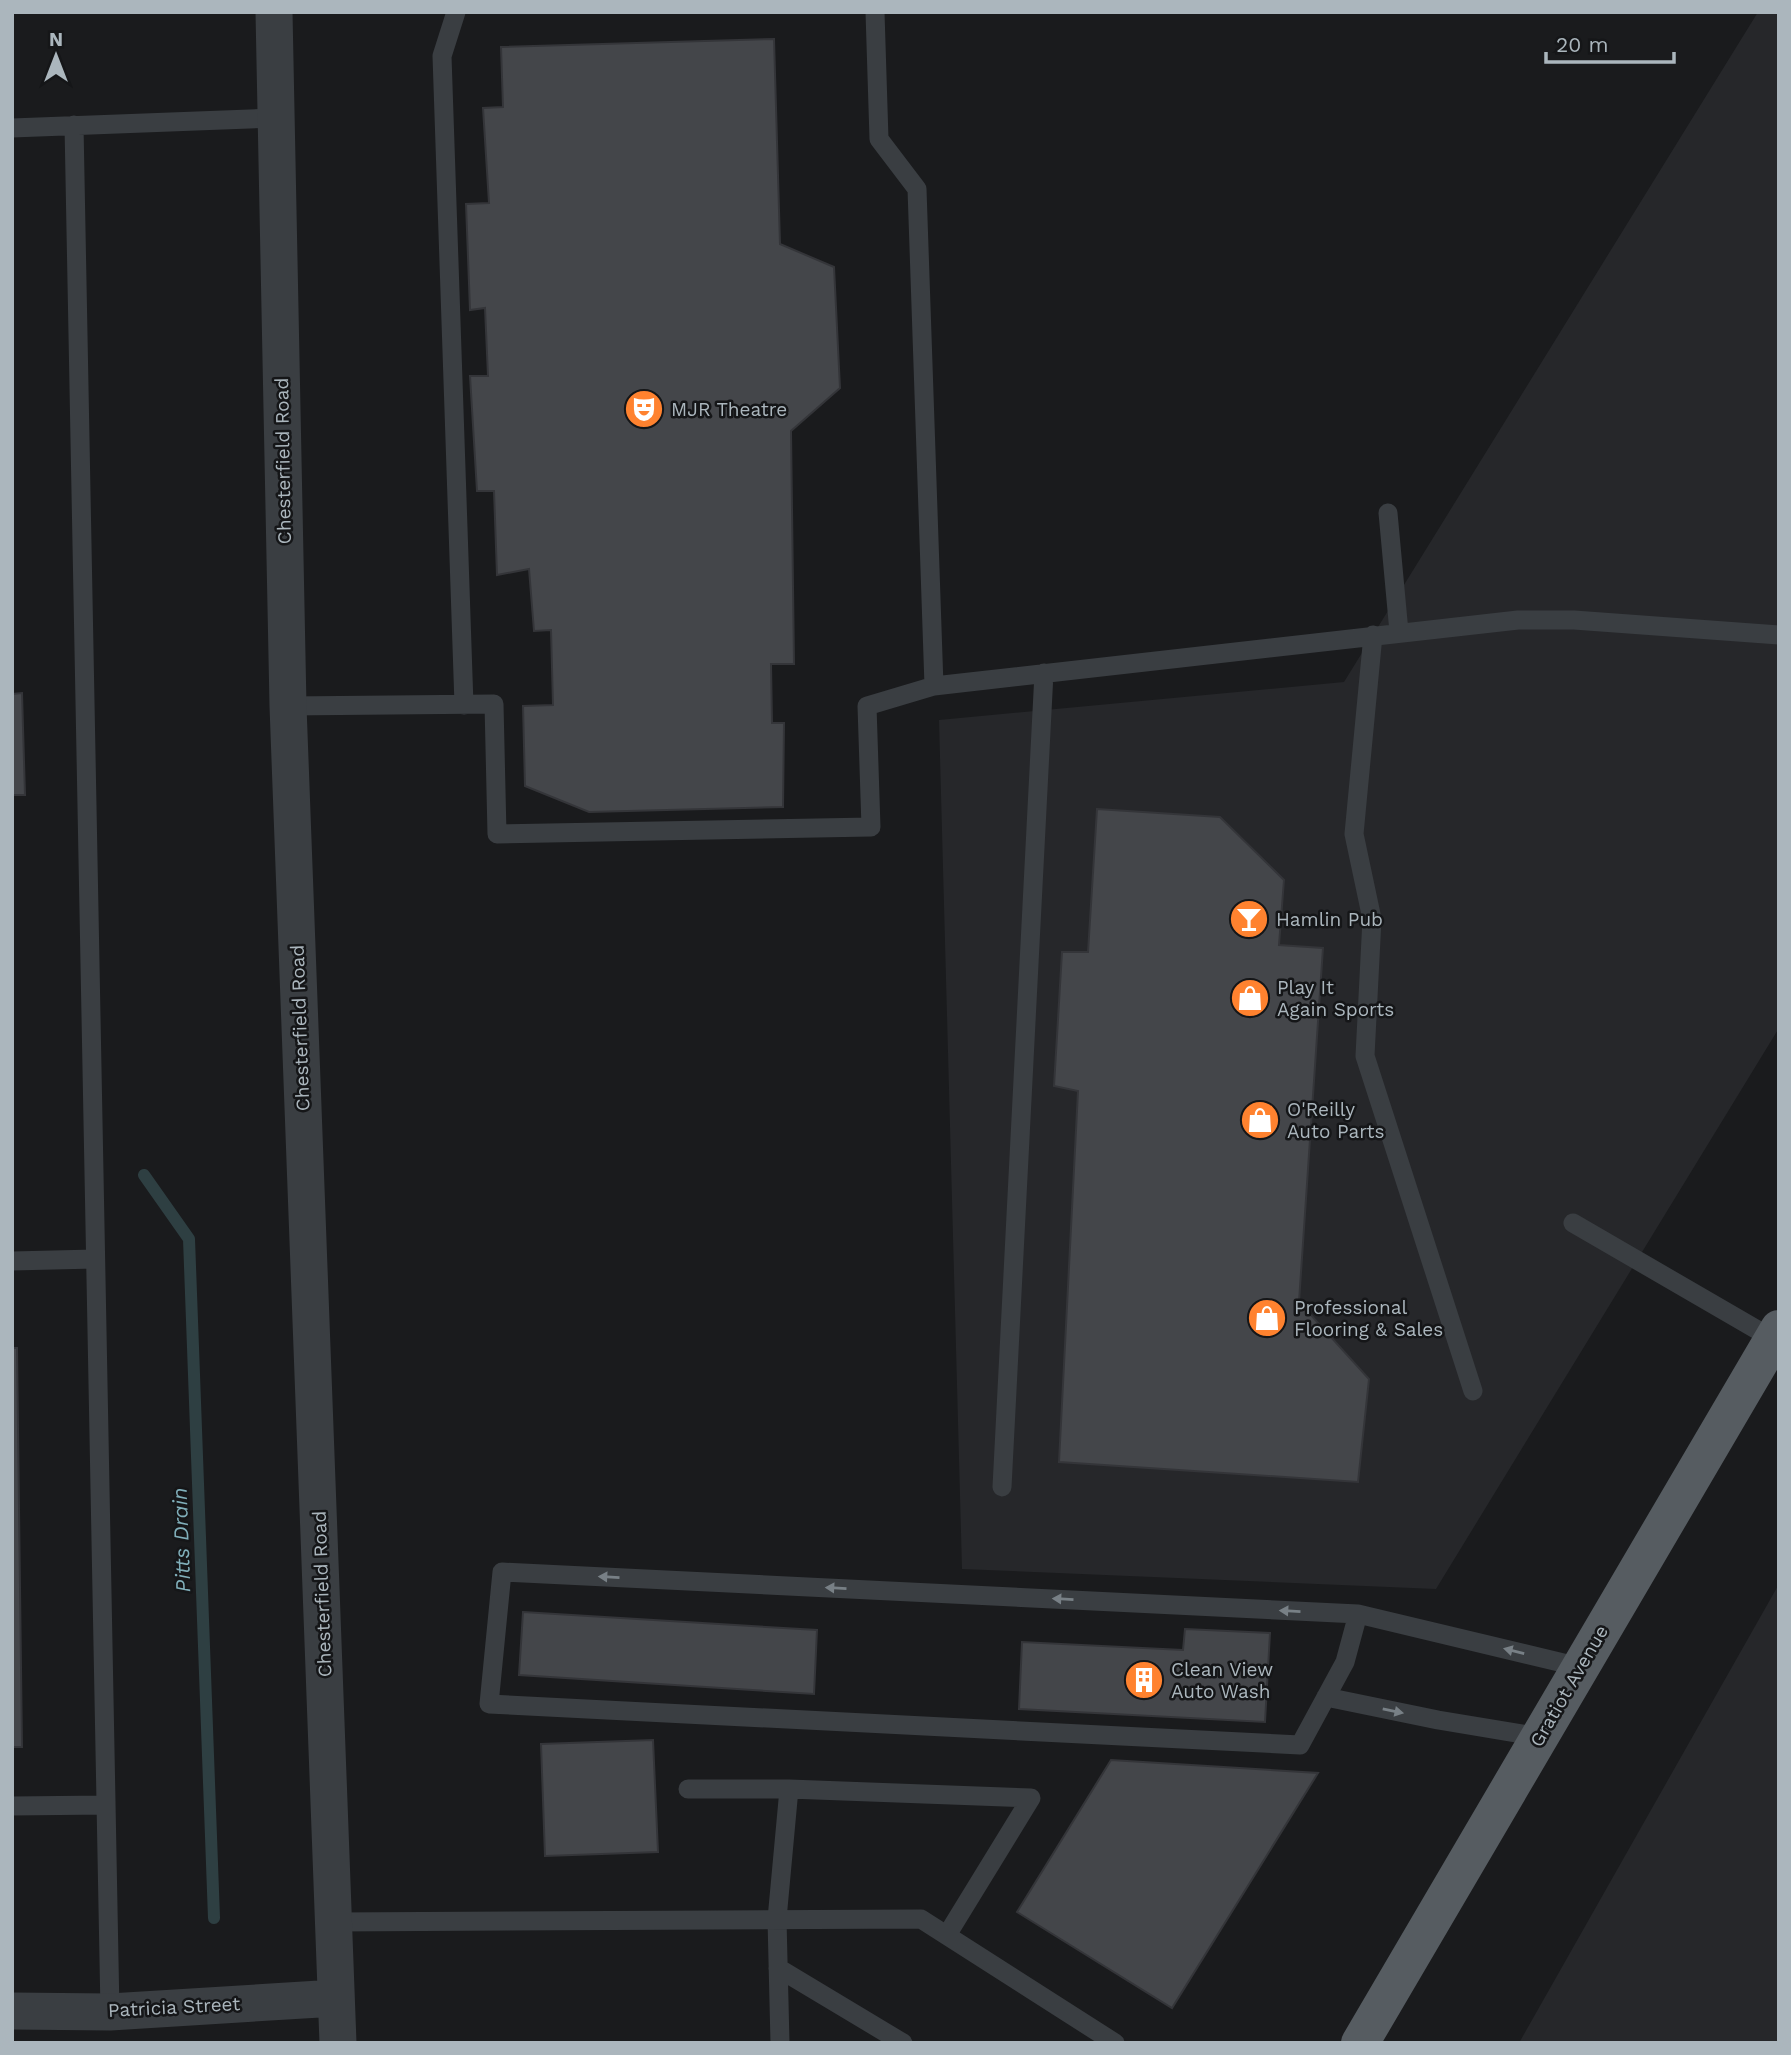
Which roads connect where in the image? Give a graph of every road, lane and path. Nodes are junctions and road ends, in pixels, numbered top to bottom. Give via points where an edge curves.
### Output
1 (274, 12) edge
2 (456, 12) edge
3 (875, 12) edge
4 (276, 118) junction
5 (74, 125) junction
6 (12, 128) edge
7 (1388, 513) dead end
8 (1399, 632) junction
9 (1373, 635) junction
10 (1779, 635) edge
11 (1044, 673) junction
12 (934, 686) junction
13 (288, 705) junction
14 (464, 705) junction
15 (1573, 1223) dead end
16 (95, 1259) junction
17 (12, 1261) edge
18 (1773, 1350) edge
19 (1474, 1391) dead end
20 (1002, 1486) dead end
21 (1358, 1614) junction
22 (1580, 1667) junction
23 (1326, 1697) junction
24 (1540, 1737) junction
25 (688, 1789) dead end
26 (789, 1789) junction
27 (106, 1805) junction
28 (12, 1806) edge
29 (777, 1919) junction
30 (334, 1922) junction
31 (947, 1935) junction
32 (778, 1969) junction
33 (335, 1998) junction
34 (12, 2011) edge
35 (110, 2012) junction
36 (338, 2043) edge
37 (780, 2043) edge
38 (903, 2043) edge
39 (1115, 2043) edge
40 (1360, 2043) edge

1 - 4 street, Chesterfield Road
2 - 14 lane via 442,55
3 - 12 lane via 879,139 917,189
4 - 5 lane
4 - 13 street, Chesterfield Road
5 - 6 lane
5 - 16 lane
7 - 8 lane
8 - 9 lane
8 - 10 lane via 1518,620 1574,620
9 - 11 lane
9 - 19 lane via 1354,834 1372,919 1365,1056
11 - 12 lane
11 - 20 lane
12 - 14 lane via 867,705 871,827 497,834 494,704
13 - 14 lane
13 - 30 street, Chesterfield Road
15 - 18 lane
16 - 17 lane
16 - 27 lane
18 - 22 main road, Gratiot Avenue
22 -> 21 lane
21 - 23 lane via 1345,1662
21 -> 23 lane via 502,1572 489,1704 1300,1745
22 - 24 main road, Gratiot Avenue
23 -> 24 lane
24 - 40 main road, Gratiot Avenue
25 - 26 lane
26 - 29 lane
26 - 31 lane via 1031,1798
27 - 28 lane
27 - 35 lane
29 - 30 lane
29 - 31 lane via 921,1919
29 - 32 lane
30 - 33 street, Chesterfield Road
31 - 39 lane
32 - 37 lane
32 - 38 lane
33 - 35 street, Patricia Street
33 - 36 street, Chesterfield Road
34 - 35 street, Patricia Street

